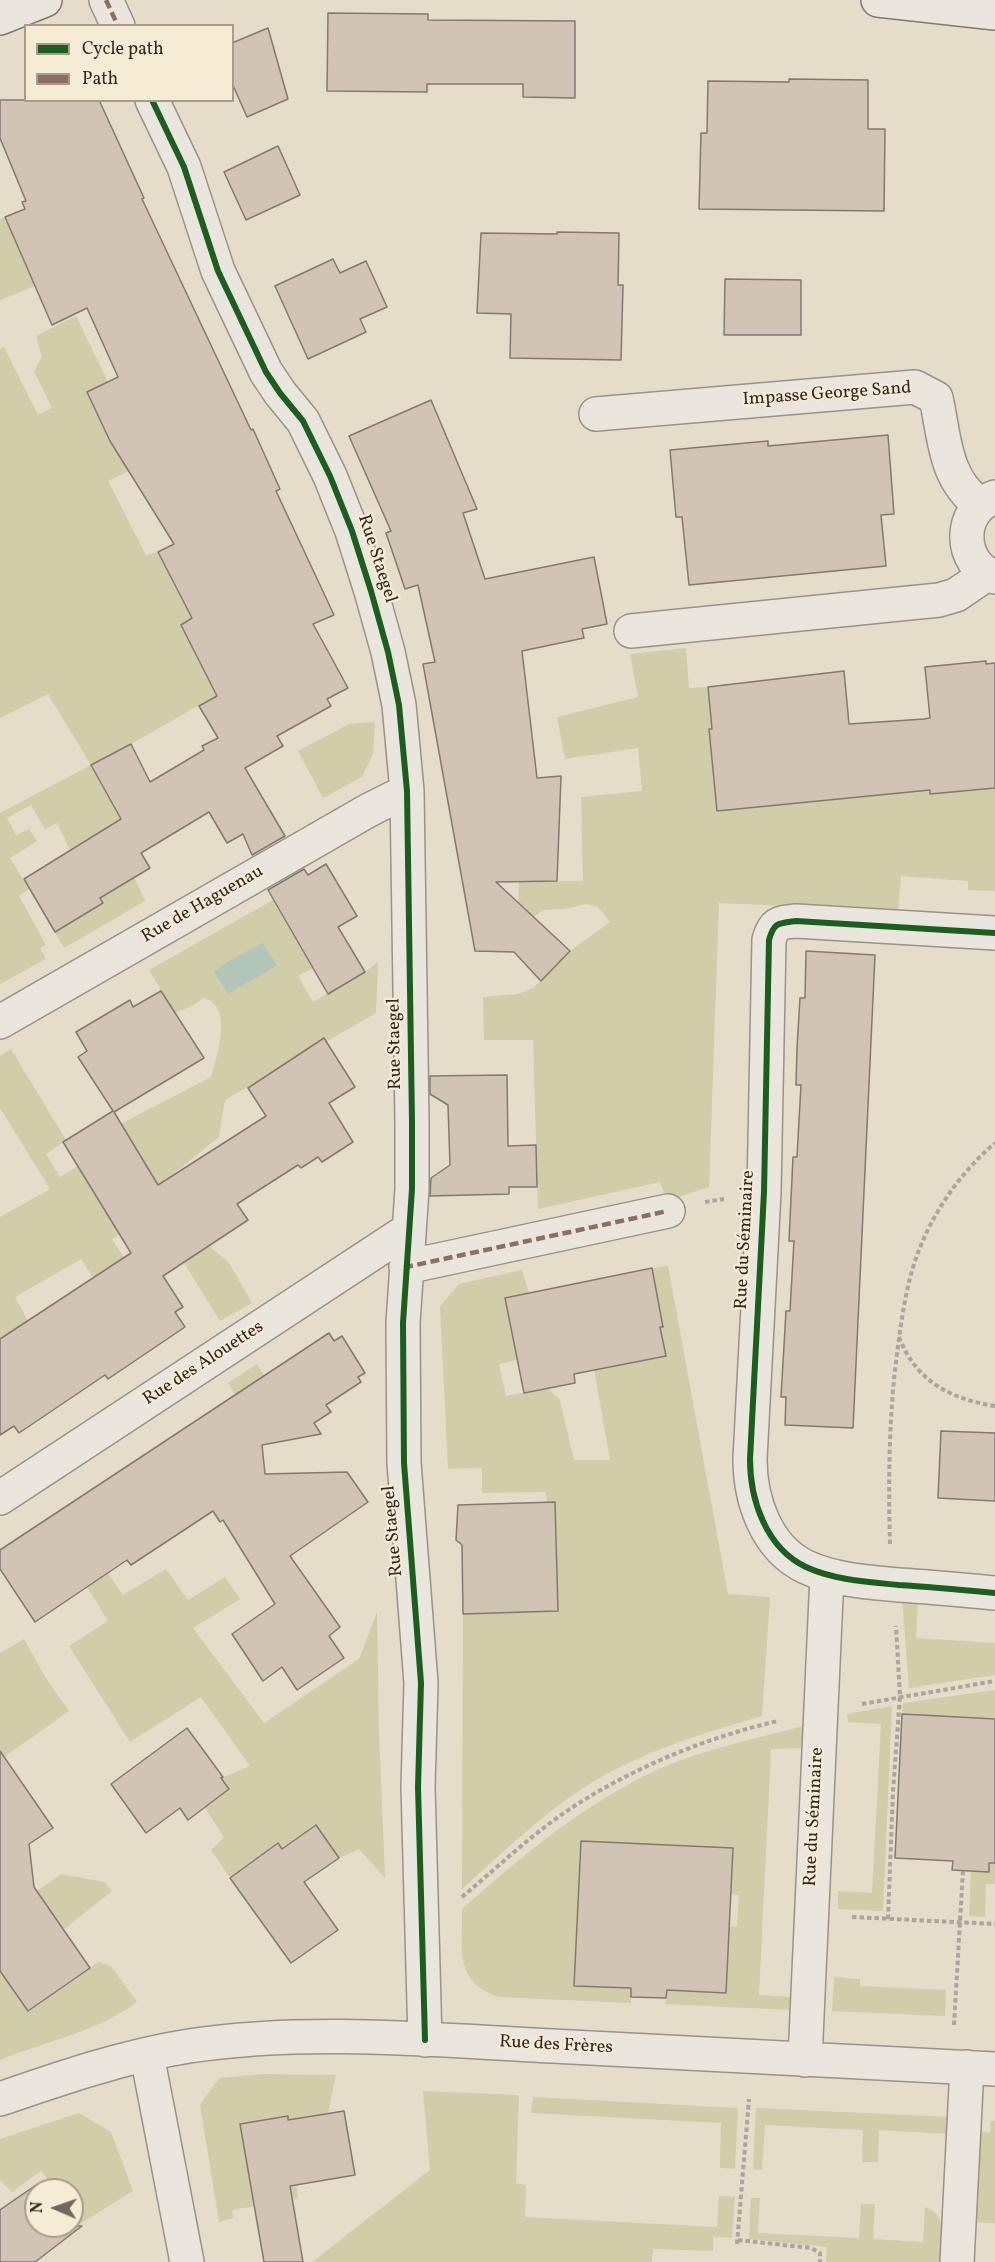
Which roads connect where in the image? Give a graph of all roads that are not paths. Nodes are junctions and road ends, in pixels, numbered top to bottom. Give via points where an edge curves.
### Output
1 (45, 0) edge
2 (106, 0) edge
3 (878, 0) edge
4 (995, 13) edge
5 (0, 18) edge
6 (117, 24) edge
7 (153, 102) edge
8 (596, 414) dead end
9 (987, 501) edge
10 (991, 575) edge
11 (631, 631) dead end
12 (407, 791) junction
13 (995, 933) edge
14 (0, 1022) edge
15 (668, 1211) dead end
16 (408, 1230) junction
17 (406, 1267) junction
18 (0, 1498) edge
19 (827, 1575) junction
20 (995, 1593) edge
21 (425, 2040) junction
22 (147, 2055) junction
23 (805, 2060) junction
24 (981, 2068) edge
25 (0, 2099) edge
26 (187, 2262) edge
27 (957, 2262) edge

1 - 5 street
2 - 6 street
3 - 4 street
7 - 12 street, Rue Staegel via 184,167 218,271 266,372 314,440 352,531 388,652 399,705
8 - 9 street, Impasse George Sand via 915,387 936,398 950,468 957,483 967,495
9 - 10 street, Impasse George Sand via 970,518 966,534 975,564
10 - 11 street, Impasse George Sand via 939,600
12 - 14 street, Rue de Haguenau
12 - 16 street, Rue Staegel via 412,1121
13 - 19 street, Rue du Séminaire via 796,921 780,923 772,929 769,940 764,1192 750,1476 759,1512 778,1545 805,1567
15 - 17 street
16 - 17 street, Rue Staegel
16 - 18 street, Rue des Alouettes
17 - 21 street, Rue Staegel via 404,1462 421,1683 418,1787
19 - 20 street, Rue du Séminaire
19 - 23 street, Rue du Séminaire
21 - 22 street, Rue des Frères via 256,2038
21 - 23 street, Rue des Frères
22 - 25 street, Rue des Frères
22 - 26 street
23 - 24 street, Rue des Frères
24 - 27 street, Rue des Frères

